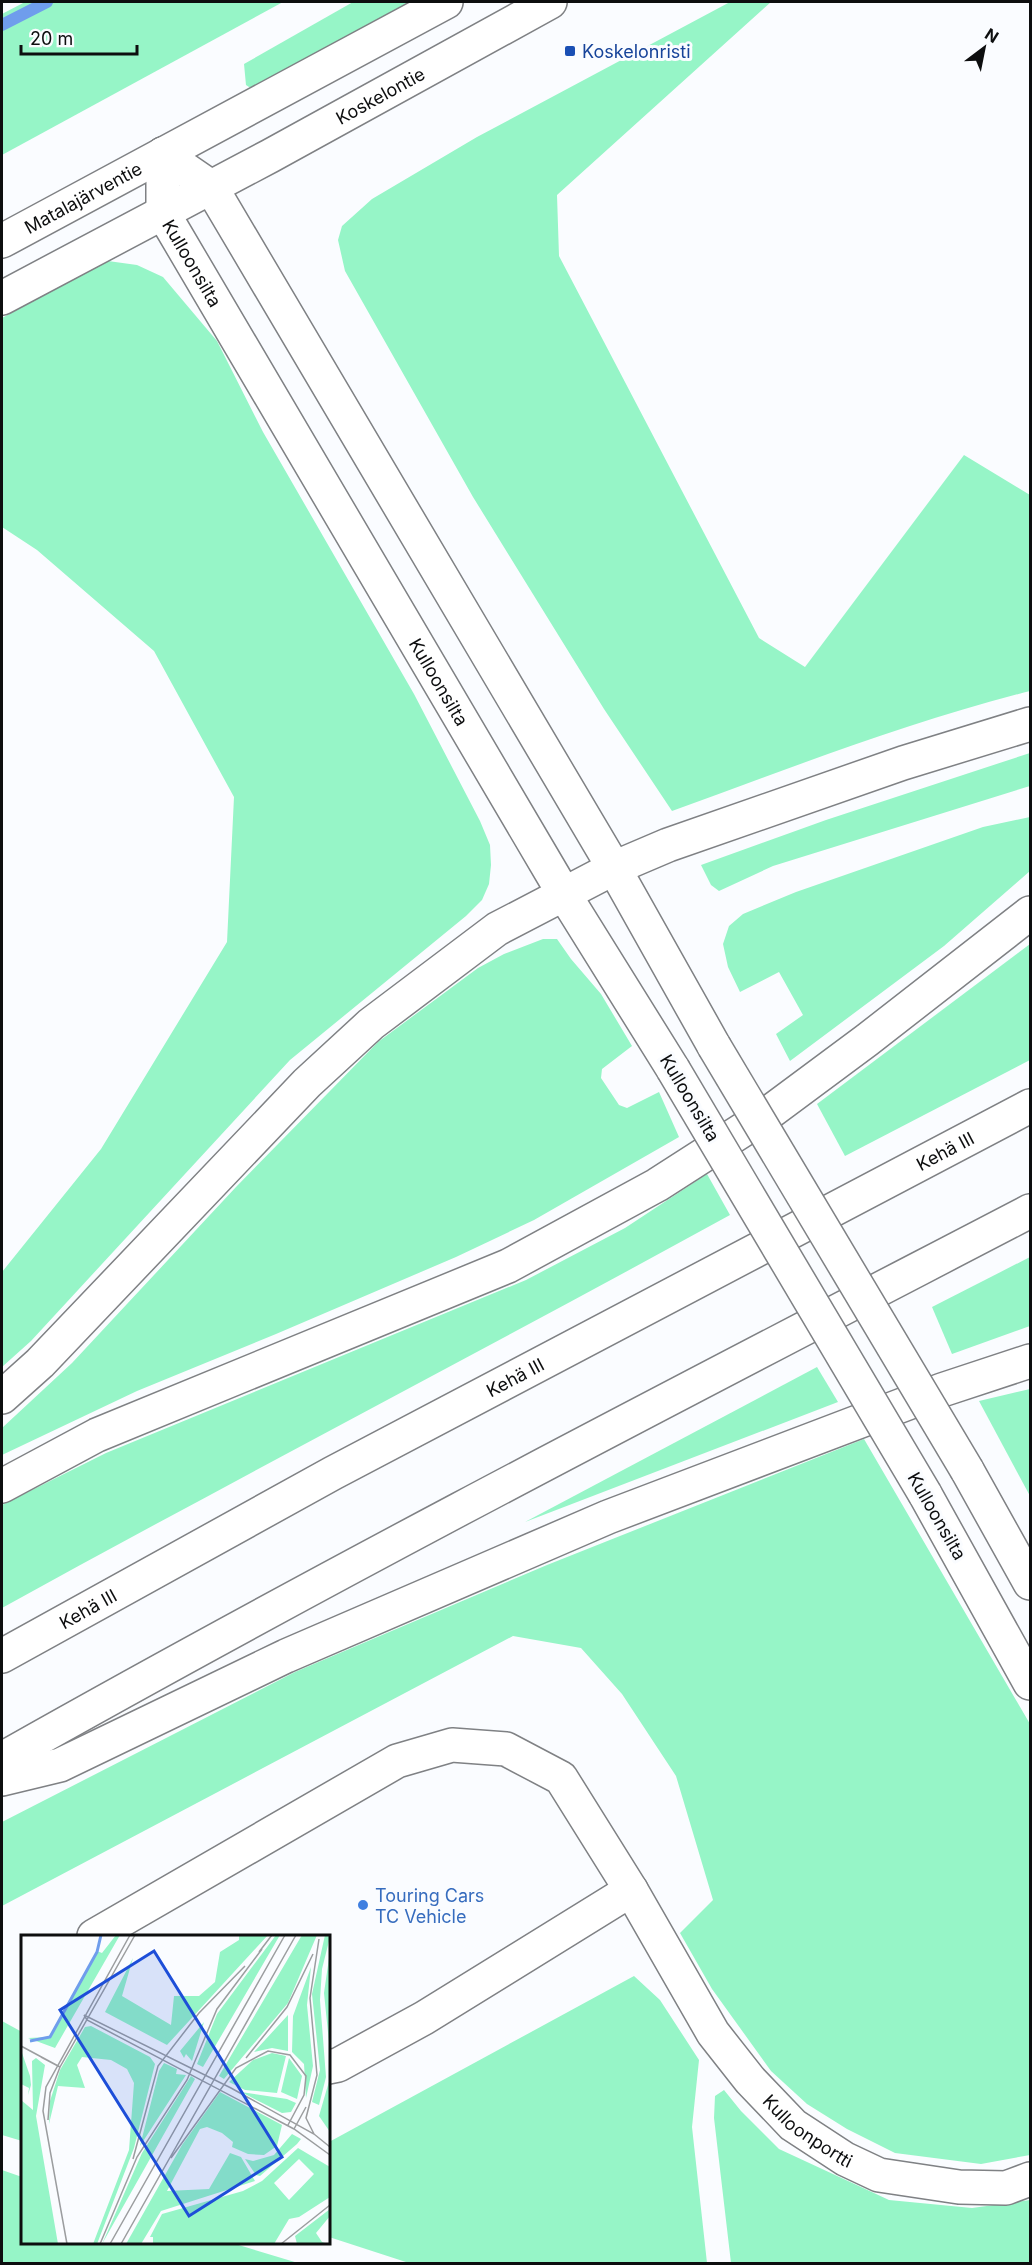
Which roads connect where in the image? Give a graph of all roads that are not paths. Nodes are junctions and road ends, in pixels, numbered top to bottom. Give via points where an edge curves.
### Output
1 (446, 2) edge
2 (550, 2) edge
3 (163, 154) junction
4 (211, 187) junction
5 (163, 213) junction
6 (2, 241) edge
7 (2, 298) edge
8 (1030, 724) edge
9 (614, 868) junction
10 (564, 894) junction
11 (1030, 913) edge
12 (1030, 1106) edge
13 (1030, 1210) edge
14 (1030, 1361) edge
15 (2, 1397) edge
16 (2, 1486) edge
17 (1030, 1583) edge
18 (2, 1656) edge
19 (1030, 1683) edge
20 (2, 1759) edge
21 (2, 1779) edge
22 (631, 1890) junction
23 (96, 1935) edge
24 (330, 2067) edge
25 (1030, 2179) edge

1 - 3 main road
2 - 4 main road, Koskelontie
3 - 4 main road
3 - 5 main road, Kulloonsilta
3 - 6 main road, Matalajärventie
4 - 5 main road
4 - 9 main road
5 - 7 main road
5 - 10 main road, Kulloonsilta
8 - 9 main road via 903,763 668,845
9 - 10 main road
9 - 17 main road, bridge via 714,1046 967,1470
10 - 15 main road via 497,929 363,1032 299,1090 40,1363
10 - 19 main road, Kulloonsilta, bridge via 673,1069 925,1494
11 - 16 main road via 849,1054 765,1115 657,1185 508,1266 97,1435
12 - 18 main road, Kehä III via 333,1473
13 - 20 main road via 384,1549
14 - 21 main road via 942,1390 608,1517 286,1656 60,1765
22 - 23 main road, Kulloonportti via 561,1778 506,1749 452,1745 398,1761
22 - 24 main road via 423,2018
22 - 25 main road, Kulloonportti via 713,2033 750,2080 794,2125 845,2159 879,2175 959,2187 1006,2188

